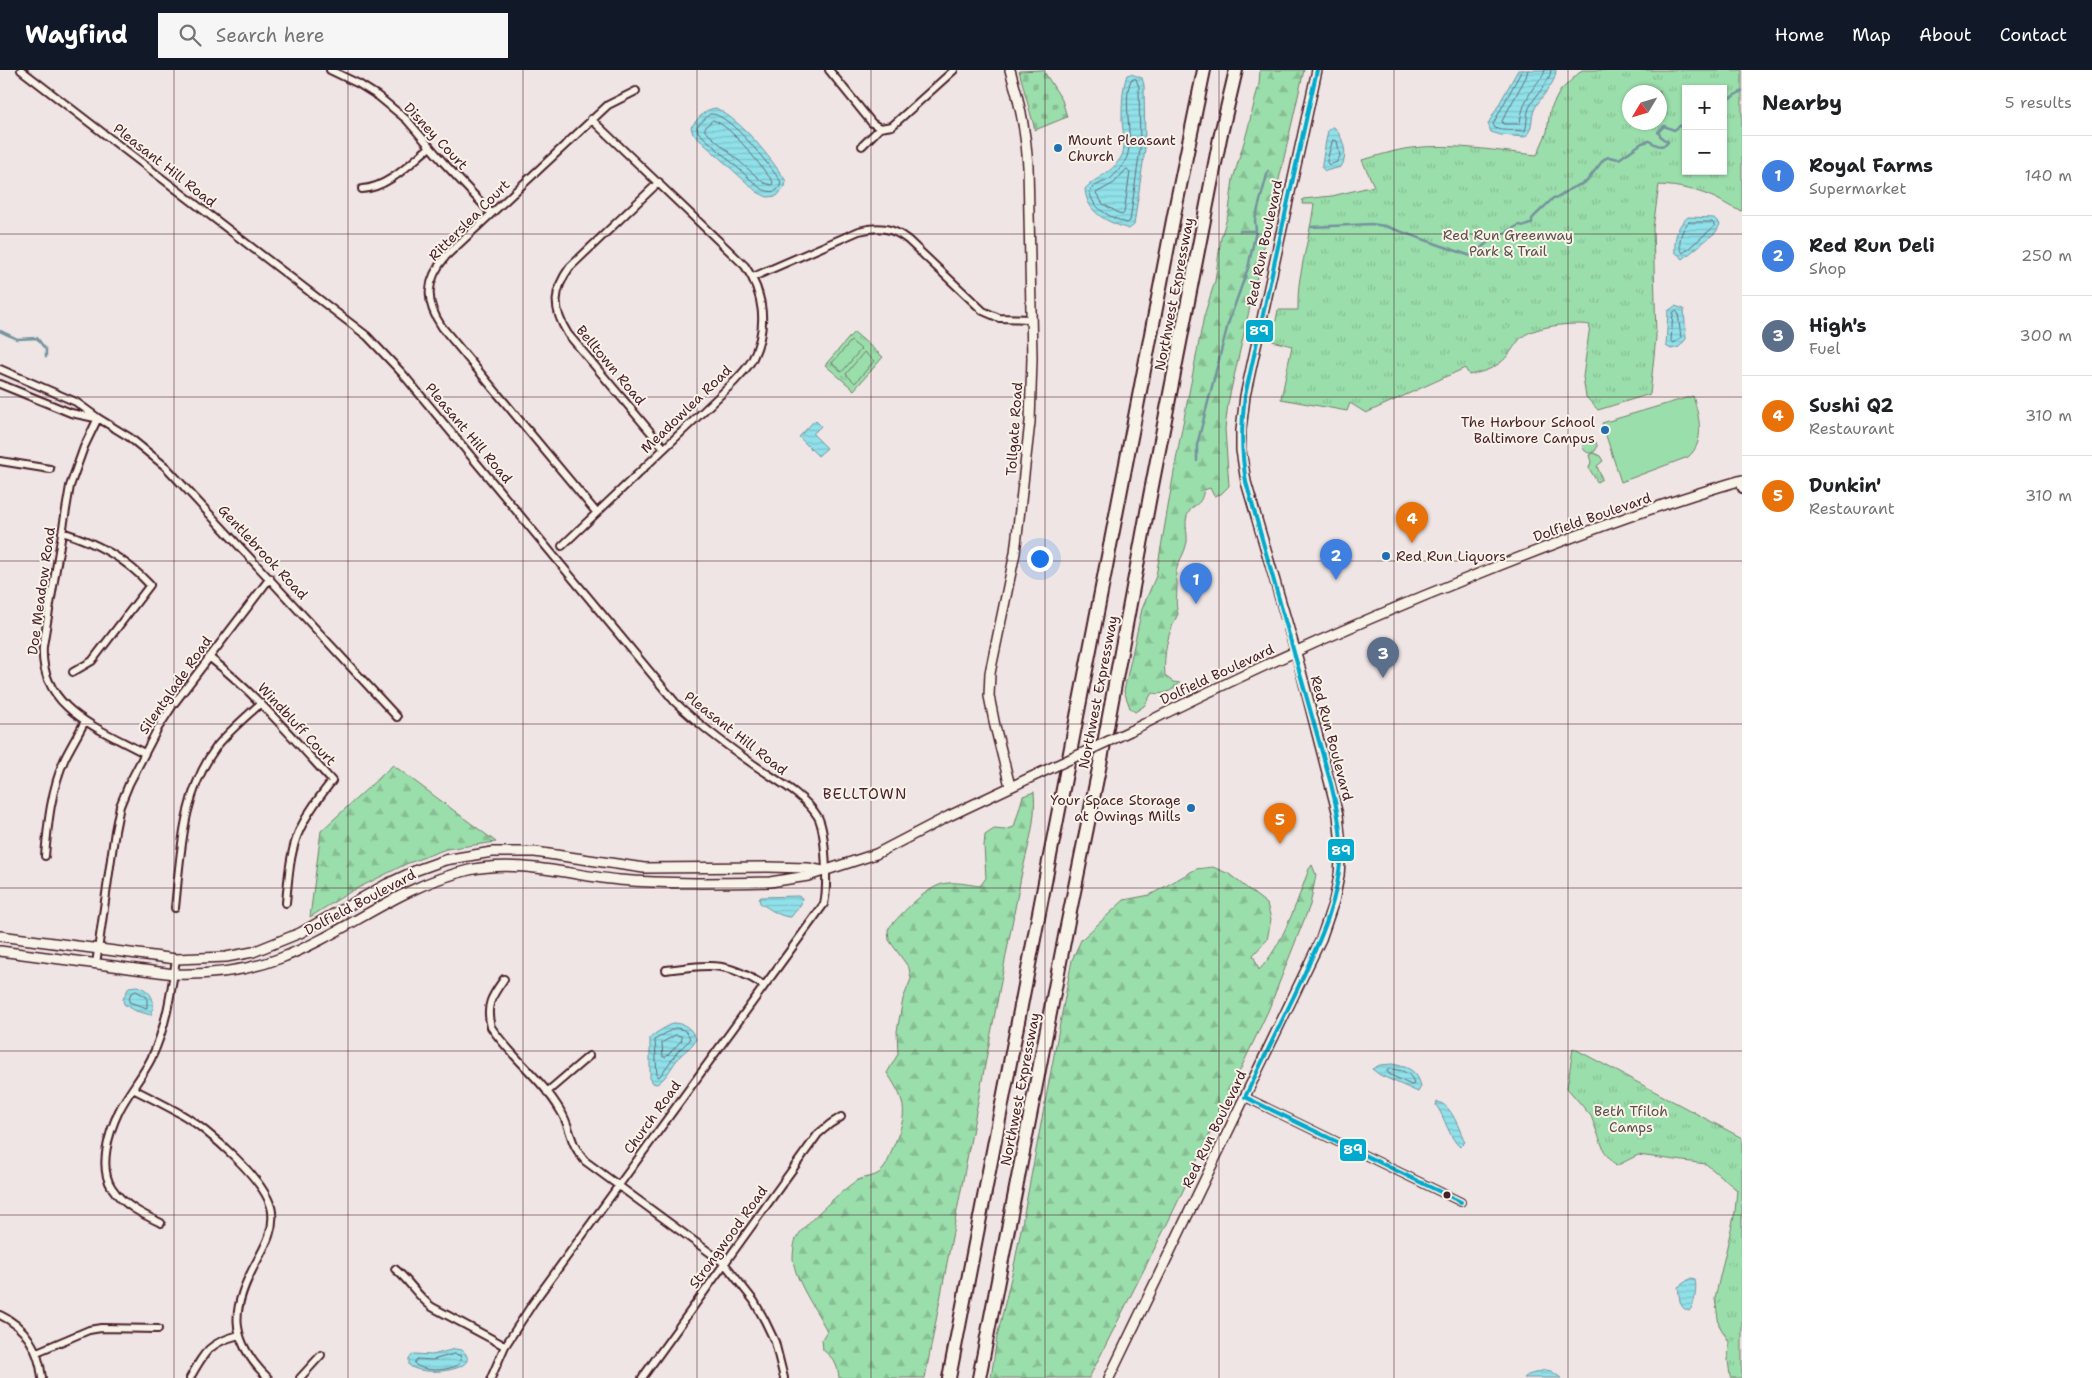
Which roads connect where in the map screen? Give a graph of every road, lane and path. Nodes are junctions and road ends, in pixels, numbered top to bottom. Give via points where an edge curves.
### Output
1 (21, 70) edge
2 (330, 70) edge
3 (829, 70) edge
4 (954, 70) edge
5 (1010, 70) edge
6 (1204, 70) edge
7 (1236, 70) edge
8 (1317, 70) edge
9 (636, 91) dead end
10 (591, 120) junction
11 (880, 128) junction
12 (862, 146) dead end
13 (430, 148) junction
14 (659, 182) junction
15 (362, 189) dead end
16 (491, 214) junction
17 (753, 277) junction
18 (1030, 319) junction
19 (0, 369) edge
20 (0, 384) edge
21 (98, 418) junction
22 (664, 448) junction
23 (0, 461) edge
24 (50, 468) dead end
25 (1741, 484) edge
26 (596, 512) junction
27 (62, 532) junction
28 (562, 546) dead end
29 (270, 578) junction
30 (1296, 653) junction
31 (209, 657) junction
32 (73, 672) dead end
33 (261, 703) junction
34 (397, 717) dead end
35 (85, 721) junction
36 (144, 753) junction
37 (1010, 786) junction
38 (45, 856) dead end
39 (825, 871) junction
40 (286, 903) dead end
41 (175, 908) dead end
42 (0, 936) edge
43 (99, 949) junction
44 (0, 951) edge
45 (176, 959) junction
46 (96, 964) junction
47 (666, 970) dead end
48 (174, 974) junction
49 (504, 979) dead end
50 (764, 985) junction
51 (589, 1056) dead end
52 (133, 1089) junction
53 (547, 1092) junction
54 (1245, 1097) junction
55 (841, 1118) dead end
56 (619, 1186) junction
57 (1461, 1202) dead end
58 (162, 1223) dead end
59 (724, 1263) junction
60 (395, 1268) dead end
61 (0, 1315) edge
62 (158, 1329) dead end
63 (239, 1335) junction
64 (505, 1346) junction
65 (37, 1352) junction
66 (321, 1355) dead end
67 (42, 1378) edge
68 (190, 1378) edge
69 (268, 1378) edge
70 (300, 1378) edge
71 (491, 1378) edge
72 (642, 1378) edge
73 (784, 1378) edge
74 (949, 1378) edge
75 (979, 1378) edge
76 (1109, 1378) edge

1 - 39 street, Pleasant Hill Road via 348,320 382,350 676,702 812,810 822,827
2 - 13 street, Disney Court via 383,100 407,120
3 - 11 street via 872,123
4 - 11 street via 892,126
5 - 18 main road, Tollgate Road via 1026,138
6 - 74 highway, Northwest Expressway
7 - 75 highway, Northwest Expressway
8 - 30 main road, Red Run Boulevard via 1246,388 1241,424 1246,482
9 - 10 street, Ritterslea Court via 608,105
10 - 14 street, Meadowlea Road
10 - 16 street, Ritterslea Court
11 - 12 street
13 - 15 street via 384,184 374,189
13 - 16 street, Disney Court
14 - 17 street, Meadowlea Road via 735,255
14 - 22 street, Belltown Road via 570,267 561,279 556,302 560,322 568,334
16 - 26 street, Ritterslea Court via 439,265 429,290 431,308 445,330
17 - 18 street via 859,231 883,228 900,234 984,311 999,318
17 - 22 street, Meadowlea Road via 763,318 753,359 734,382
18 - 37 main road, Tollgate Road via 1032,387 1025,471 1015,552 990,688 991,711
19 - 21 street, Gentlebrook Road via 76,402
20 - 21 street, Gentlebrook Road via 71,413
21 - 27 street, Doe Meadow Road via 76,468 66,502
21 - 29 street, Gentlebrook Road via 166,467
22 - 26 street, Meadowlea Road
23 - 24 street
25 - 30 main road, Dolfield Boulevard via 1560,540
26 - 28 street, Meadowlea Road
27 - 32 street via 114,553 150,585 92,661
27 - 35 street, Doe Meadow Road via 42,657 52,688 70,710
29 - 31 street, Silentglade Road
29 - 34 street, Gentlebrook Road
30 - 37 main road, Dolfield Boulevard, bridge
30 - 54 main road, Red Run Boulevard via 1337,807 1340,868 1334,901 1321,940
31 - 33 street, Windbluff Court
31 - 36 street, Silentglade Road via 173,705
33 - 40 street, Windbluff Court via 332,781 299,829 289,861
33 - 41 street via 223,740 198,778 185,824
35 - 36 street, Doe Meadow Road
35 - 38 street via 58,775 49,812
36 - 43 street, Silentglade Road via 120,806
37 - 39 main road, Dolfield Boulevard via 876,854
39 - 45 main road, Dolfield Boulevard via 808,868 644,868 513,851 471,855 445,860 386,884 300,934 273,945 226,957
39 - 48 main road, Dolfield Boulevard via 770,882 674,883 614,879 532,867 485,867 422,884 280,958 226,972
39 - 50 street, Church Road via 827,893 824,904
42 - 43 main road, Dolfield Boulevard
43 - 45 main road, Dolfield Boulevard
43 - 46 street, Silentglade Road
44 - 46 main road, Dolfield Boulevard
45 - 48 street
46 - 48 main road, Dolfield Boulevard
47 - 50 street via 719,965 746,973
48 - 52 street via 158,1043
49 - 53 street via 490,1003 491,1027
50 - 56 street, Church Road
51 - 53 street
52 - 58 street via 113,1126 106,1162 107,1177 117,1194 138,1211
52 - 63 street via 197,1124 255,1178 268,1196 272,1228 238,1302
53 - 56 street via 560,1110 578,1153
54 - 57 street
54 - 76 main road, Red Run Boulevard
55 - 59 street, Strongwood Road via 818,1134
56 - 59 street
56 - 64 street, Church Road
59 - 72 street, Strongwood Road
59 - 73 street via 765,1321
60 - 64 street via 432,1307
61 - 65 street via 21,1329
62 - 65 street via 89,1330
63 - 68 street via 212,1345
63 - 69 street via 251,1359
64 - 71 street, Church Road
65 - 67 street
66 - 70 street

